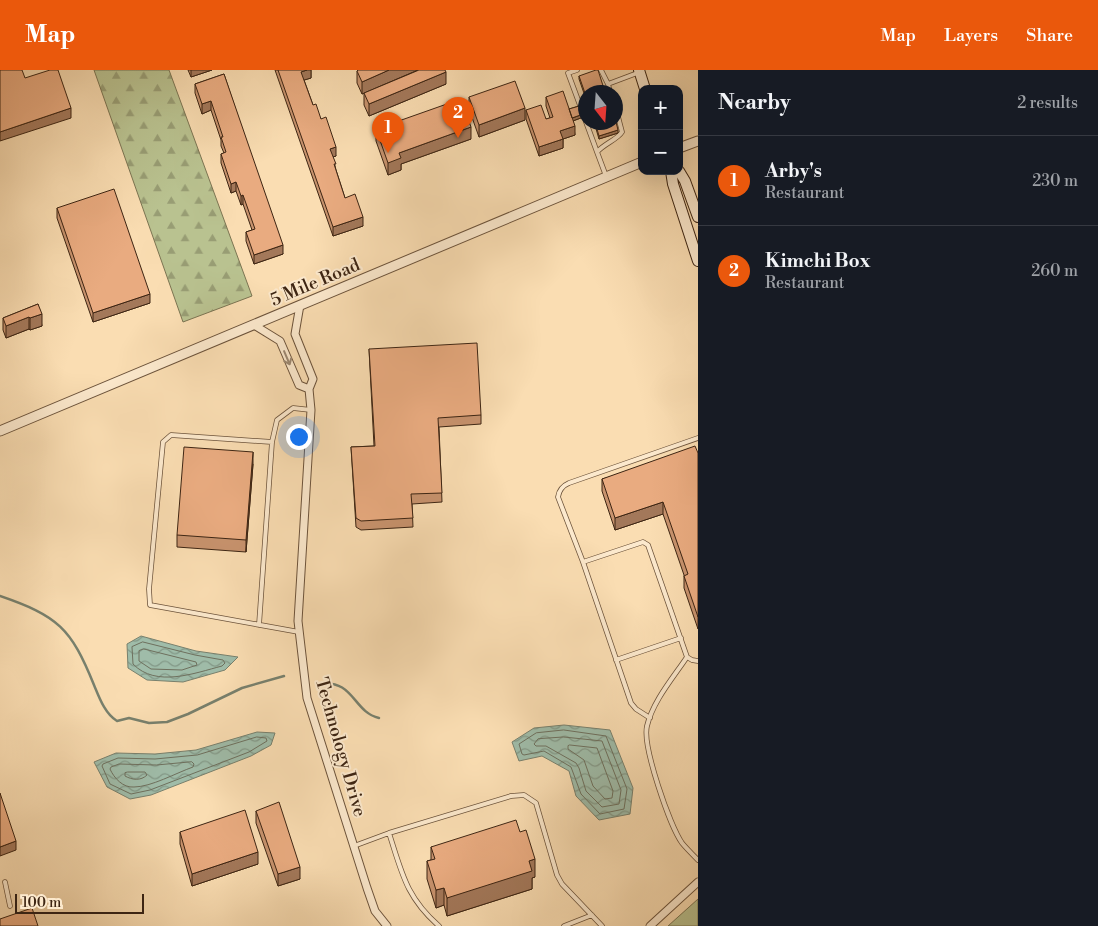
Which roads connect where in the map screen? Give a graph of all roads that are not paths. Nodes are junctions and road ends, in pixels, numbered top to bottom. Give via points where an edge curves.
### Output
1 (577, 70) edge
2 (601, 70) edge
3 (639, 71) edge
4 (608, 84) joint
5 (644, 85) edge
6 (578, 100) edge
7 (588, 130) edge
8 (621, 130) edge
9 (698, 141) edge
10 (683, 147) edge
11 (596, 152) junction
12 (638, 164) edge
13 (672, 175) edge
14 (681, 175) edge
15 (607, 177) junction
16 (698, 217) edge
17 (698, 261) edge
18 (300, 305) junction
19 (254, 324) junction
20 (309, 389) junction
21 (311, 410) junction
22 (0, 431) edge
23 (698, 438) edge
24 (272, 442) junction
25 (583, 562) junction
26 (259, 625) junction
27 (299, 632) junction
28 (681, 638) junction
29 (688, 657) junction
30 (616, 660) junction
31 (698, 662) edge
32 (650, 718) junction
33 (389, 833) junction
34 (354, 846) junction
35 (698, 860) edge
36 (5, 882) dead end
37 (698, 882) edge
38 (10, 906) dead end
39 (592, 915) junction
40 (388, 926) edge
41 (439, 926) edge
42 (564, 926) edge
43 (602, 926) edge
44 (650, 926) edge

1 - 6 lane via 568,73
2 - 4 lane
3 - 4 lane
3 - 5 main road
7 - 11 lane
8 - 11 lane via 620,136
9 - 10 street
11 - 15 lane
12 - 15 street, 5 Mile Road
13 - 17 main road
14 - 16 main road
15 - 18 street, 5 Mile Road
18 - 19 street, 5 Mile Road
18 - 20 street, Technology Drive via 295,334 313,379
19 -> 20 street via 280,341 299,386
19 - 22 street, 5 Mile Road
20 - 21 street, Technology Drive
21 - 24 lane via 293,408 277,420
21 - 27 street, Technology Drive
23 - 25 lane via 563,486 558,498
24 - 26 lane
24 - 26 lane via 171,435 163,442 149,589 150,606
25 - 28 lane via 646,543
25 - 30 lane
26 - 27 lane
27 - 34 street, Technology Drive via 307,698
28 - 29 lane
28 - 30 lane
29 - 31 lane
29 - 32 lane via 653,708
30 - 32 lane via 631,703
32 - 35 lane via 646,740 672,823 682,842
33 - 34 lane
33 - 39 lane via 511,796 524,795 536,803 562,884
33 - 41 lane via 405,884 423,912
34 - 40 street, Technology Drive via 375,911
36 - 38 lane
37 - 44 street
39 - 42 lane
39 - 43 lane

